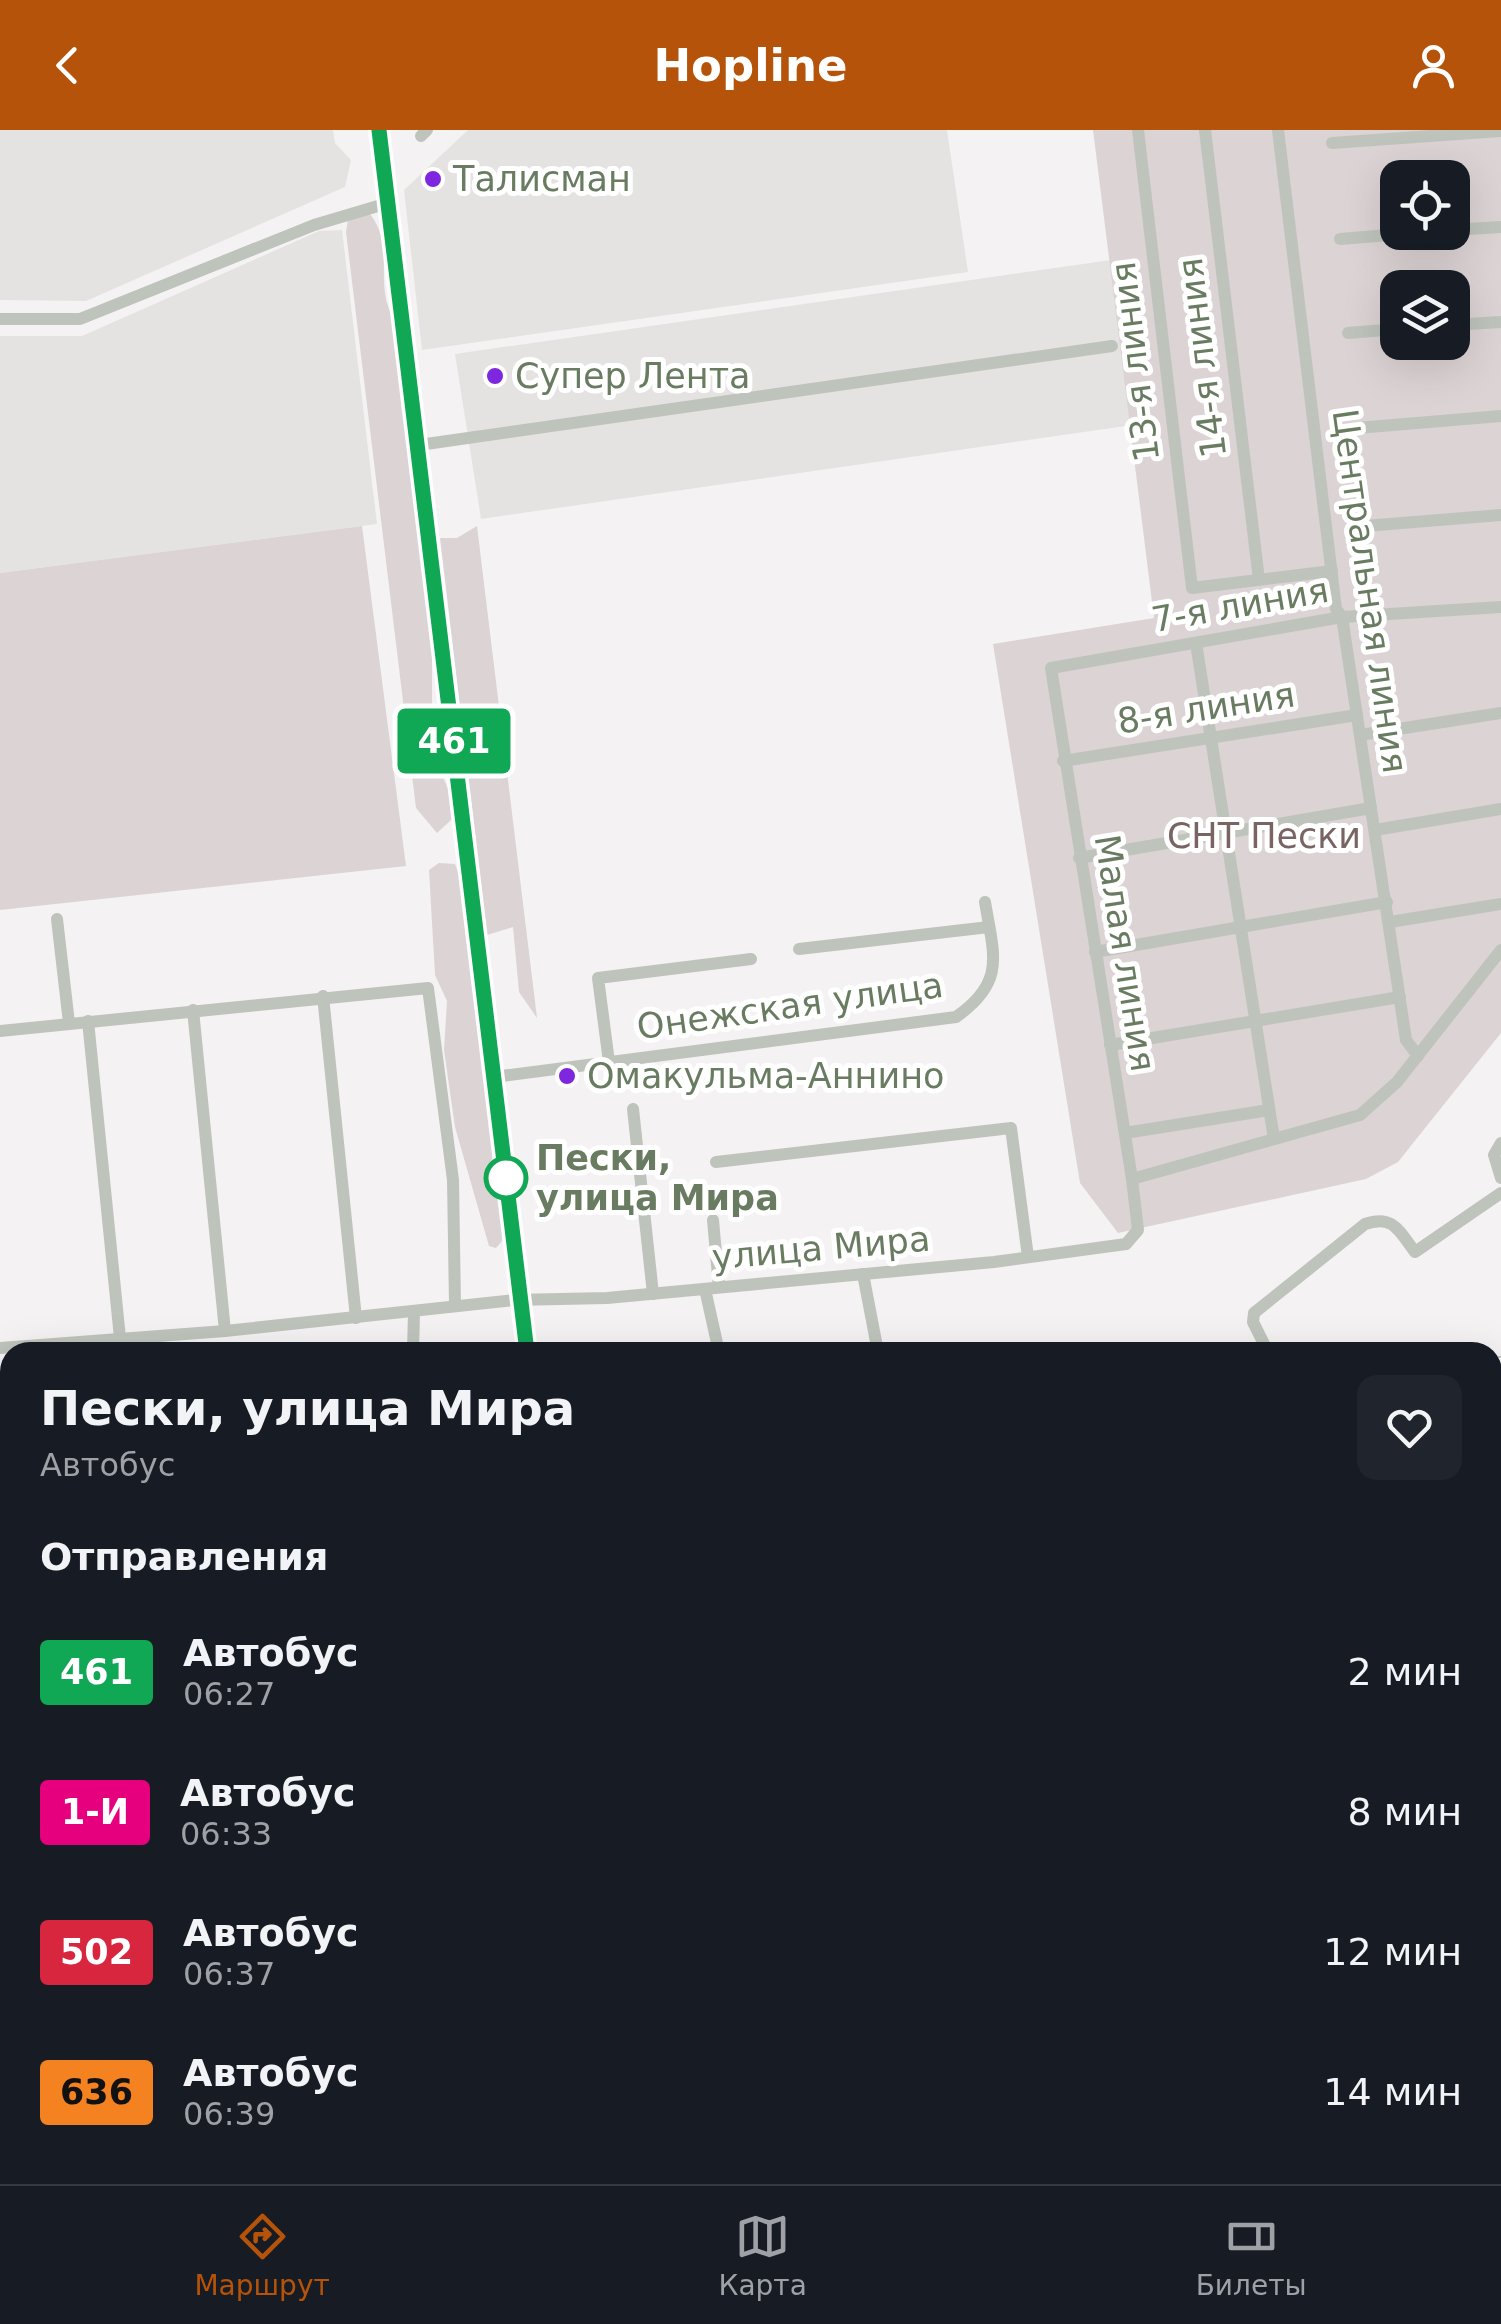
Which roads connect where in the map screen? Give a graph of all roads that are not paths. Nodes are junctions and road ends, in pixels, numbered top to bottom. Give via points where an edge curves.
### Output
1 (380, 130) edge
2 (1138, 130) edge
3 (1205, 130) edge
4 (1278, 130) edge
5 (1501, 131) edge
6 (1332, 143) dead end
7 (388, 202) junction
8 (1501, 227) edge
9 (1470, 229) edge
10 (1380, 236) edge
11 (1340, 239) dead end
12 (0, 320) edge
13 (1501, 322) edge
14 (1470, 324) edge
15 (1380, 330) edge
16 (1348, 333) dead end
17 (1112, 346) dead end
18 (1501, 416) edge
19 (1356, 428) dead end
20 (419, 445) junction
21 (1501, 515) edge
22 (1365, 526) dead end
23 (1332, 571) junction
24 (1259, 580) junction
25 (1501, 608) edge
26 (1342, 617) junction
27 (1196, 642) junction
28 (1051, 668) joint
29 (1501, 713) edge
30 (1357, 715) junction
31 (1360, 735) junction
32 (1211, 738) junction
33 (1063, 761) junction
34 (1372, 808) junction
35 (1501, 808) edge
36 (1375, 830) junction
37 (1226, 833) junction
38 (1079, 858) junction
39 (985, 902) dead end
40 (1387, 902) junction
41 (1501, 904) edge
42 (57, 919) dead end
43 (1390, 922) junction
44 (1241, 927) junction
45 (989, 928) junction
46 (799, 949) dead end
47 (1501, 950) edge
48 (1095, 952) junction
49 (751, 958) dead end
50 (323, 996) junction
51 (1400, 997) junction
52 (193, 1010) junction
53 (88, 1020) junction
54 (1256, 1020) junction
55 (70, 1023) junction
56 (0, 1031) edge
57 (1110, 1044) junction
58 (1418, 1056) junction
59 (609, 1062) junction
60 (494, 1077) junction
61 (633, 1109) dead end
62 (1269, 1110) junction
63 (1125, 1134) junction
64 (1274, 1139) junction
65 (1501, 1143) edge
66 (716, 1162) dead end
67 (1132, 1178) junction
68 (1501, 1178) edge
69 (1501, 1192) edge
70 (714, 1220) dead end
71 (1126, 1244) joint
72 (1028, 1257) junction
73 (864, 1274) junction
74 (712, 1288) junction
75 (653, 1294) junction
76 (521, 1296) junction
77 (455, 1305) junction
78 (414, 1312) junction
79 (356, 1318) junction
80 (224, 1331) junction
81 (125, 1342) edge
82 (140, 1342) edge
83 (413, 1342) edge
84 (526, 1342) edge
85 (719, 1342) edge
86 (876, 1342) edge
87 (1263, 1342) edge

1 - 7 main road
2 - 24 street, 13-я линия via 1192,588
3 - 24 street, 14-я линия
4 - 23 street, Центральная линия
5 - 6 street
7 - 12 street via 80,319
7 - 20 main road
8 - 9 street
10 - 11 street
13 - 14 street
15 - 16 street
17 - 20 street
18 - 19 street
20 - 60 main road
21 - 22 street
23 - 24 street
23 - 26 street, Центральная линия
25 - 26 street, 7-я линия
26 - 27 street, 7-я линия
26 - 30 street, Центральная линия
27 - 28 street, 7-я линия
27 - 32 street
28 - 33 street, Малая линия
29 - 31 street
30 - 31 street, Центральная линия
30 - 32 street, 8-я линия
31 - 34 street, Центральная линия
32 - 33 street, 8-я линия
32 - 37 street
33 - 38 street, Малая линия
34 - 36 street, Центральная линия
34 - 37 street
35 - 36 street
36 - 40 street, Центральная линия
37 - 38 street
37 - 44 street
38 - 48 street, Малая линия
39 - 45 street, Онежская улица
40 - 43 street, Центральная линия
40 - 44 street
41 - 43 street
42 - 55 street
43 - 51 street, Центральная линия
44 - 48 street
44 - 54 street
45 - 46 street
45 - 59 street, Онежская улица via 992,983 956,1017
47 - 58 street
48 - 57 street, Малая линия
49 - 59 street via 598,978
50 - 52 street
50 - 77 street via 415,987 428,988 432,997 454,1180
50 - 79 street
51 - 54 street
51 - 58 street, Центральная линия via 1406,1040
52 - 53 street
52 - 80 street
53 - 55 street
53 - 81 street
54 - 57 street
54 - 62 street
55 - 56 street
57 - 63 street, Малая линия
58 - 64 street via 1360,1115
59 - 60 street, Онежская улица
60 - 76 main road
61 - 75 street
62 - 63 street
62 - 64 street
63 - 67 street, Малая линия
64 - 67 street
65 - 68 street via 1494,1155
66 - 72 street via 1011,1128
67 - 71 street, Малая линия via 1138,1230
69 - 87 street via 1415,1252 1392,1222 1365,1224 1254,1313
70 - 74 street
71 - 72 street, улица Мира
72 - 73 street, улица Мира
73 - 74 street, улица Мира
73 - 86 street
74 - 75 street, улица Мира
74 - 85 street
75 - 76 street, улица Мира
76 - 77 street, улица Мира
76 - 84 main road
77 - 78 street, улица Мира
78 - 79 street, улица Мира
78 - 83 street
79 - 80 street, улица Мира
80 - 82 street, улица Мира

